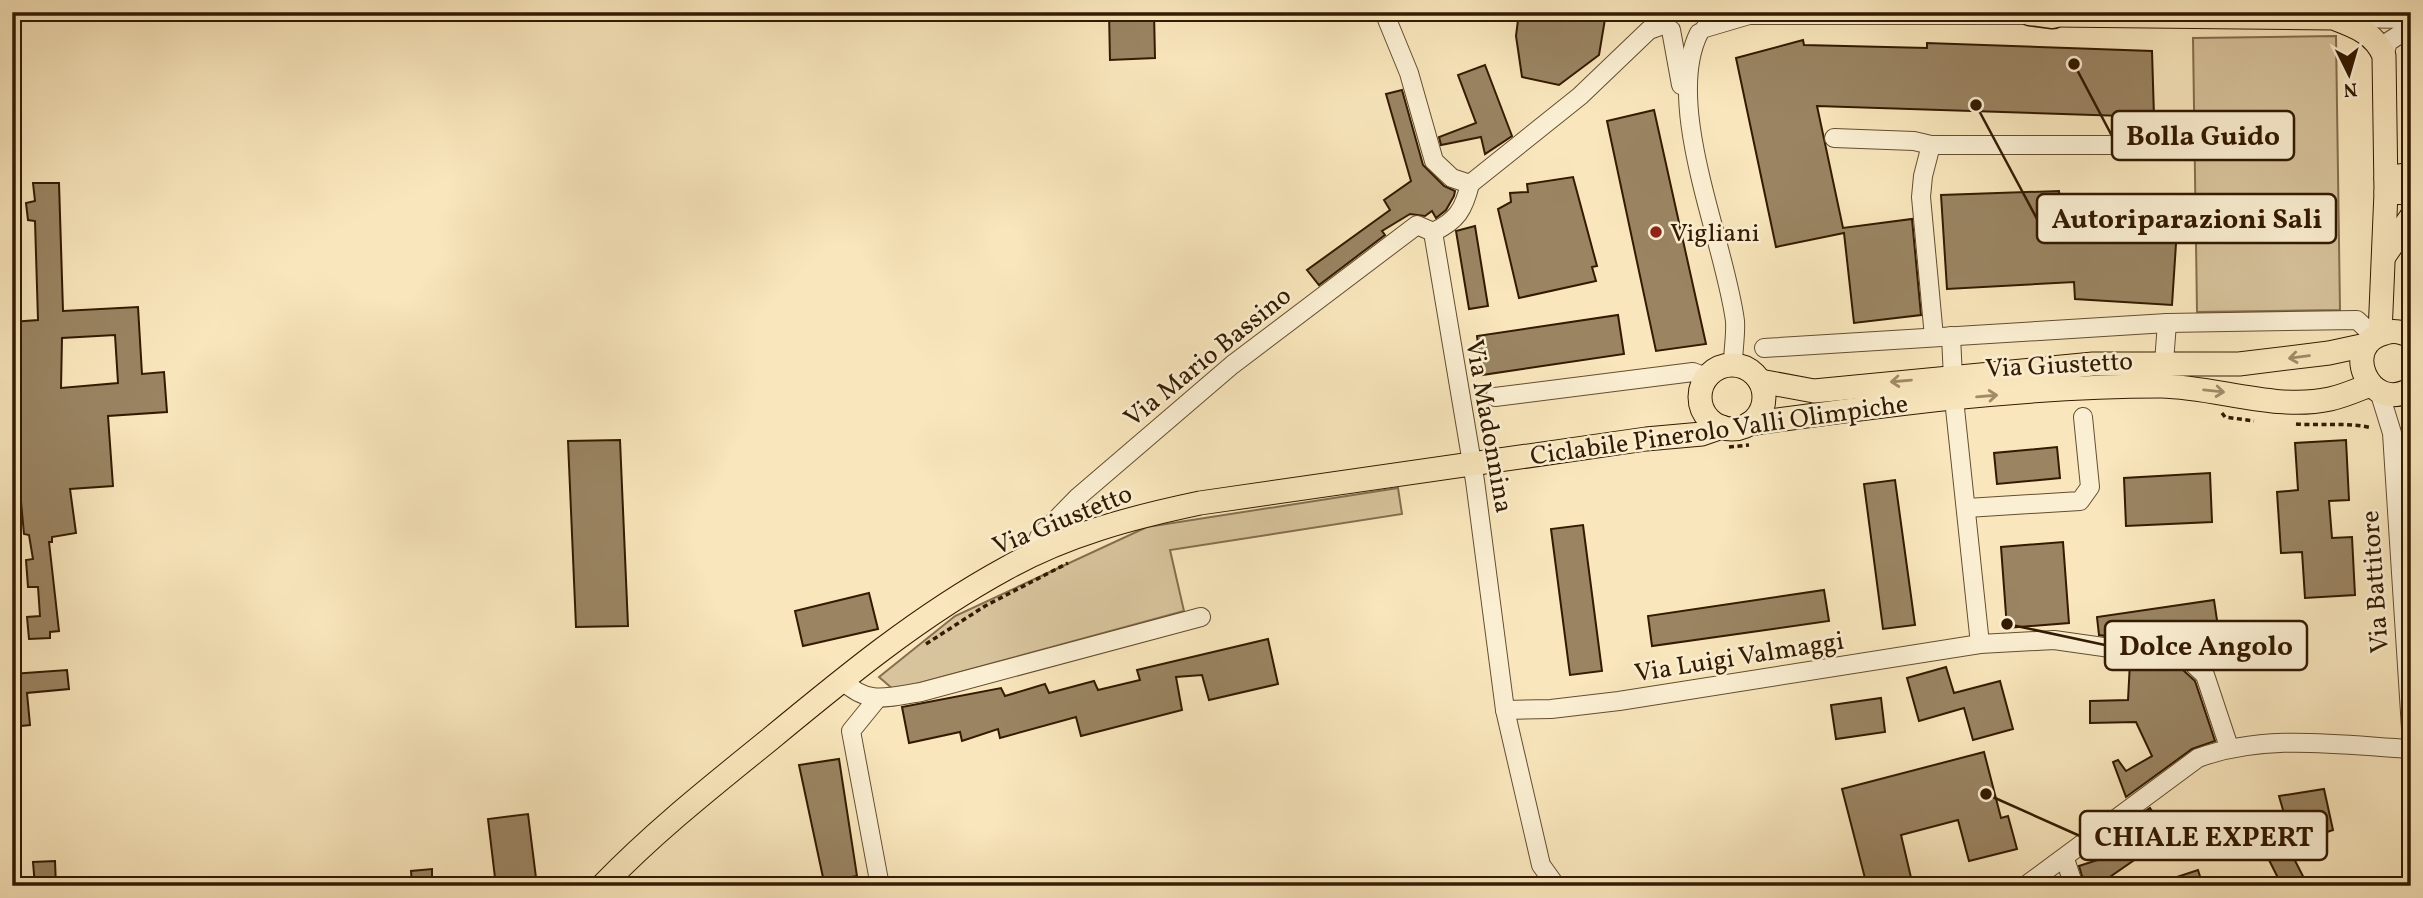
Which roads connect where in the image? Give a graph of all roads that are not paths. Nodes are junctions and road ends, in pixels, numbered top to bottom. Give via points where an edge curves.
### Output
1 (1384, 12) edge
2 (2041, 14) edge
3 (2333, 18) junction
4 (1664, 19) edge
5 (2411, 19) edge
6 (1705, 24) edge
7 (2411, 27) edge
8 (2384, 56) junction
9 (2146, 125) dead end
10 (1691, 126) junction
11 (1833, 138) dead end
12 (1931, 145) junction
13 (2411, 174) edge
14 (1470, 184) junction
15 (2386, 185) junction
16 (2411, 193) edge
17 (2411, 217) edge
18 (1433, 232) junction
19 (2384, 267) junction
20 (2167, 323) junction
21 (2409, 336) edge
22 (1942, 337) junction
23 (2374, 339) junction
24 (1764, 348) dead end
25 (2164, 362) junction
26 (1733, 364) junction
27 (1955, 376) junction
28 (1706, 377) junction
29 (1760, 381) junction
30 (2163, 386) junction
31 (2374, 388) junction
32 (2408, 393) edge
33 (1495, 397) dead end
34 (1954, 399) junction
35 (1700, 404) junction
36 (2083, 417) dead end
37 (2392, 433) junction
38 (1749, 435) junction
39 (1722, 438) junction
40 (1646, 439) junction
41 (1470, 464) junction
42 (1967, 508) junction
43 (1034, 555) junction
44 (1201, 617) dead end
45 (1980, 645) junction
46 (842, 680) junction
47 (877, 699) junction
48 (1505, 710) junction
49 (2411, 728) edge
50 (2229, 747) junction
51 (2411, 749) edge
52 (2065, 859) junction
53 (602, 886) edge
54 (880, 886) edge
55 (1556, 886) edge
56 (2025, 886) edge
57 (2074, 886) edge

1 - 14 street via 1409,73 1434,161 1452,178
2 - 3 main road
2 - 6 street via 1749,15
3 - 5 street
3 - 8 main road via 2364,31
4 - 6 street via 1685,36
4 - 10 street
4 - 14 street via 1580,96
6 - 10 street via 1689,61
7 - 8 street via 2388,42
8 - 15 main road
9 - 12 street via 2135,142 2109,145
10 - 26 street via 1735,323
11 - 12 street
12 - 22 street via 1921,197
13 - 15 main road
14 - 18 street via 1464,209
15 - 16 main road
15 - 19 main road
17 - 19 main road
18 - 41 street, Via Madonnina
18 - 43 street, Via Mario Bassino via 1418,225 1232,365 1078,498 1039,537
19 - 21 main road
19 - 23 main road
20 - 22 street
20 - 23 street via 2357,320
20 - 25 street
21 - 23 main road, Via Giustetto via 2398,332
22 - 24 street
22 - 27 street
23 -> 25 main road, Via Giustetto via 2264,362
23 - 31 main road via 2361,362
25 - 27 main road, Via Giustetto
25 - 30 main road
26 - 28 main road
26 - 29 main road via 1753,372
27 -> 29 main road, Via Giustetto via 1814,391
27 - 34 street
28 - 33 street via 1693,372
28 - 35 main road
29 - 38 main road via 1765,400
30 -> 31 main road, Via Giustetto via 2299,401
34 -> 30 main road, Via Giustetto
31 - 32 main road
31 - 37 street, Via Battitore
32 - 37 street, Via Battitore
34 - 38 main road, Via Giustetto
34 - 42 street
35 - 39 main road
35 - 40 main road, Via Giustetto via 1678,424
36 - 42 street via 2090,487 2080,501
37 - 49 street, Via Battitore
38 - 39 main road, Via Giustetto via 1740,428
39 - 40 main road, Via Giustetto via 1702,434
40 - 41 main road, Via Giustetto
41 - 43 main road, Via Giustetto via 1141,515
41 - 48 street, Via Madonnina
42 - 45 street
43 - 46 main road, Via Giustetto via 906,631
44 - 47 street via 921,692
45 - 48 street, Via Luigi Valmaggi via 1619,701
45 - 50 street, Via Luigi Valmaggi via 2054,640 2188,659 2205,675
46 - 47 street via 854,692
46 - 53 main road, Via Giustetto via 646,840
47 - 54 street via 851,731
48 - 55 street, Via Madonnina via 1541,865
50 - 51 street via 2263,742
50 - 52 street via 2198,758
52 - 56 street
52 - 57 street

